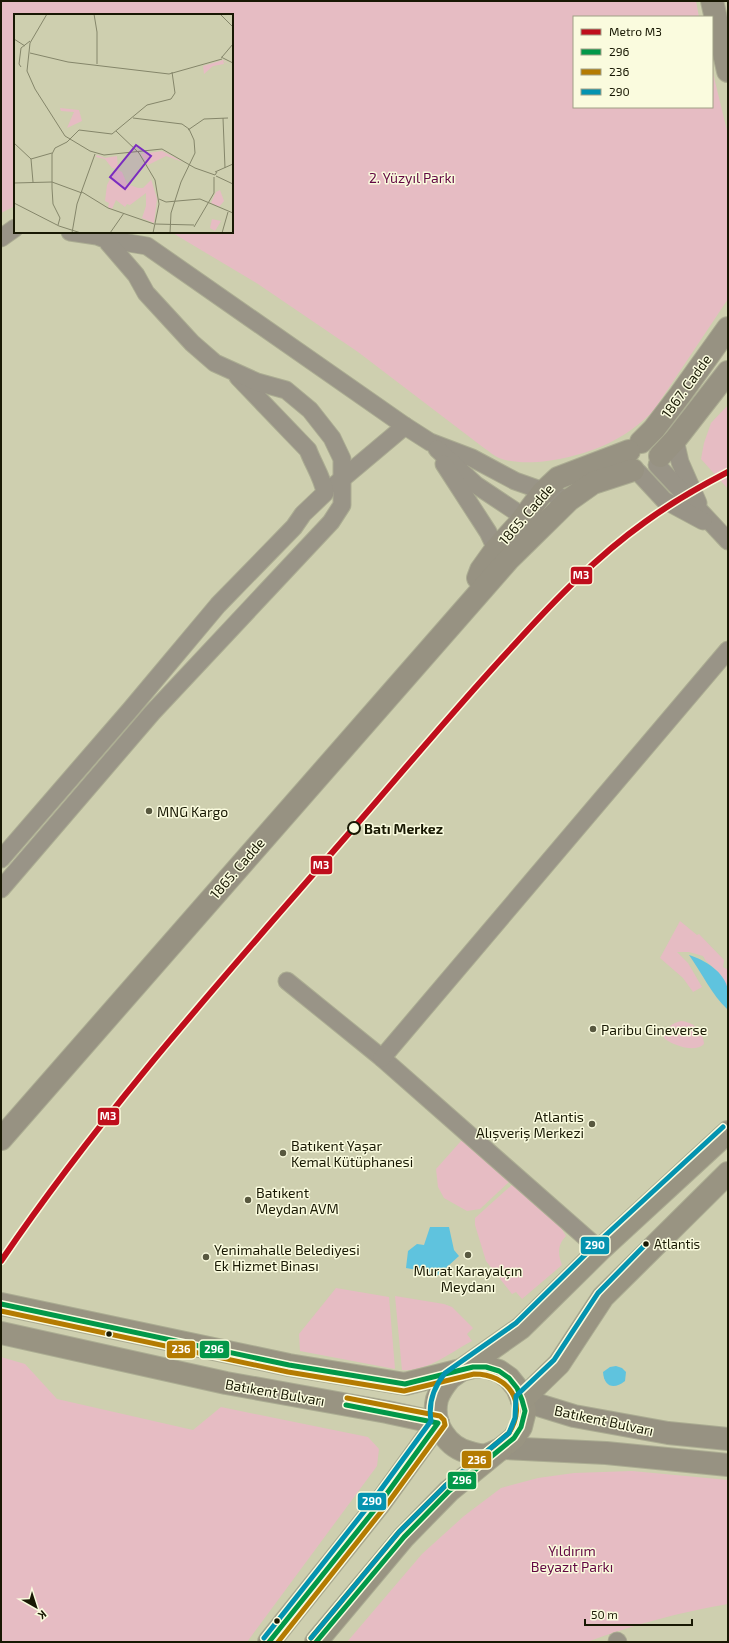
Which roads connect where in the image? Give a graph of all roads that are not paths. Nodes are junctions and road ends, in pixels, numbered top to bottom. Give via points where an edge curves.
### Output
1 (712, 1) edge
2 (728, 71) edge
3 (14, 229) edge
4 (76, 233) edge
5 (1, 238) edge
6 (105, 239) junction
7 (728, 328) edge
8 (728, 372) edge
9 (235, 373) junction
10 (405, 426) junction
11 (675, 440) junction
12 (430, 442) junction
13 (643, 459) junction
14 (342, 479) junction
15 (543, 492) junction
16 (325, 493) junction
17 (568, 500) junction
18 (531, 523) junction
19 (715, 527) junction
20 (728, 541) edge
21 (496, 549) junction
22 (474, 597) junction
23 (728, 650) edge
24 (1, 859) edge
25 (1, 889) edge
26 (287, 981) dead end
27 (382, 1058) junction
28 (728, 1132) edge
29 (1, 1139) edge
30 (728, 1173) edge
31 (600, 1250) junction
32 (1, 1304) edge
33 (1, 1333) edge
34 (461, 1371) junction
35 (522, 1400) junction
36 (438, 1423) junction
37 (728, 1439) edge
38 (504, 1448) junction
39 (728, 1465) edge
40 (269, 1642) edge
41 (316, 1642) edge

1 - 2 street
3 - 5 street
4 - 6 street
6 - 9 street via 136,275 146,293 192,343 215,363
6 - 10 street via 147,246
7 - 13 street, 1867. Cadde via 654,429
8 - 11 street, 1867. Cadde
9 - 14 street via 286,390 310,410 332,438 342,459
9 - 16 street via 308,450 324,484
10 - 12 street
10 - 14 street
11 - 13 street, 1867. Cadde
11 - 19 street via 680,462 696,500
12 - 15 street via 472,458 515,481
12 - 18 street via 476,485
12 - 21 street via 488,532
13 - 15 street, 1865. Cadde via 558,478
13 - 17 street, 1865. Cadde via 593,483
13 - 19 street via 664,500
14 - 16 street
14 - 25 street via 342,505 332,522 152,713
15 - 17 street
15 - 18 street, 1865. Cadde
16 - 24 street via 218,605
17 - 18 street, 1865. Cadde
18 - 21 street, 1865. Cadde
18 - 22 street, 1865. Cadde via 508,560
19 - 20 street
21 - 22 street, 1865. Cadde via 480,570
22 - 29 street, 1865. Cadde
23 - 27 street
26 - 27 street
27 - 31 street
28 - 31 main road
30 - 35 main road via 603,1297 559,1364
31 - 34 main road via 521,1328
32 - 34 main road, Batıkent Bulvarı via 289,1365 405,1384
33 - 36 main road, Batıkent Bulvarı via 226,1383
34 - 35 main road, Batıkent Bulvarı via 473,1367 486,1367 498,1371 509,1378
34 - 36 main road via 442,1387 437,1399
35 - 37 street, Batıkent Bulvarı via 574,1416 668,1433
35 - 38 main road via 525,1411 521,1427
36 - 38 main road, Batıkent Bulvarı via 444,1436 464,1452 485,1455
36 - 40 main road via 380,1503
38 - 39 street, Batıkent Bulvarı via 606,1453
38 - 41 main road via 450,1491 404,1537

